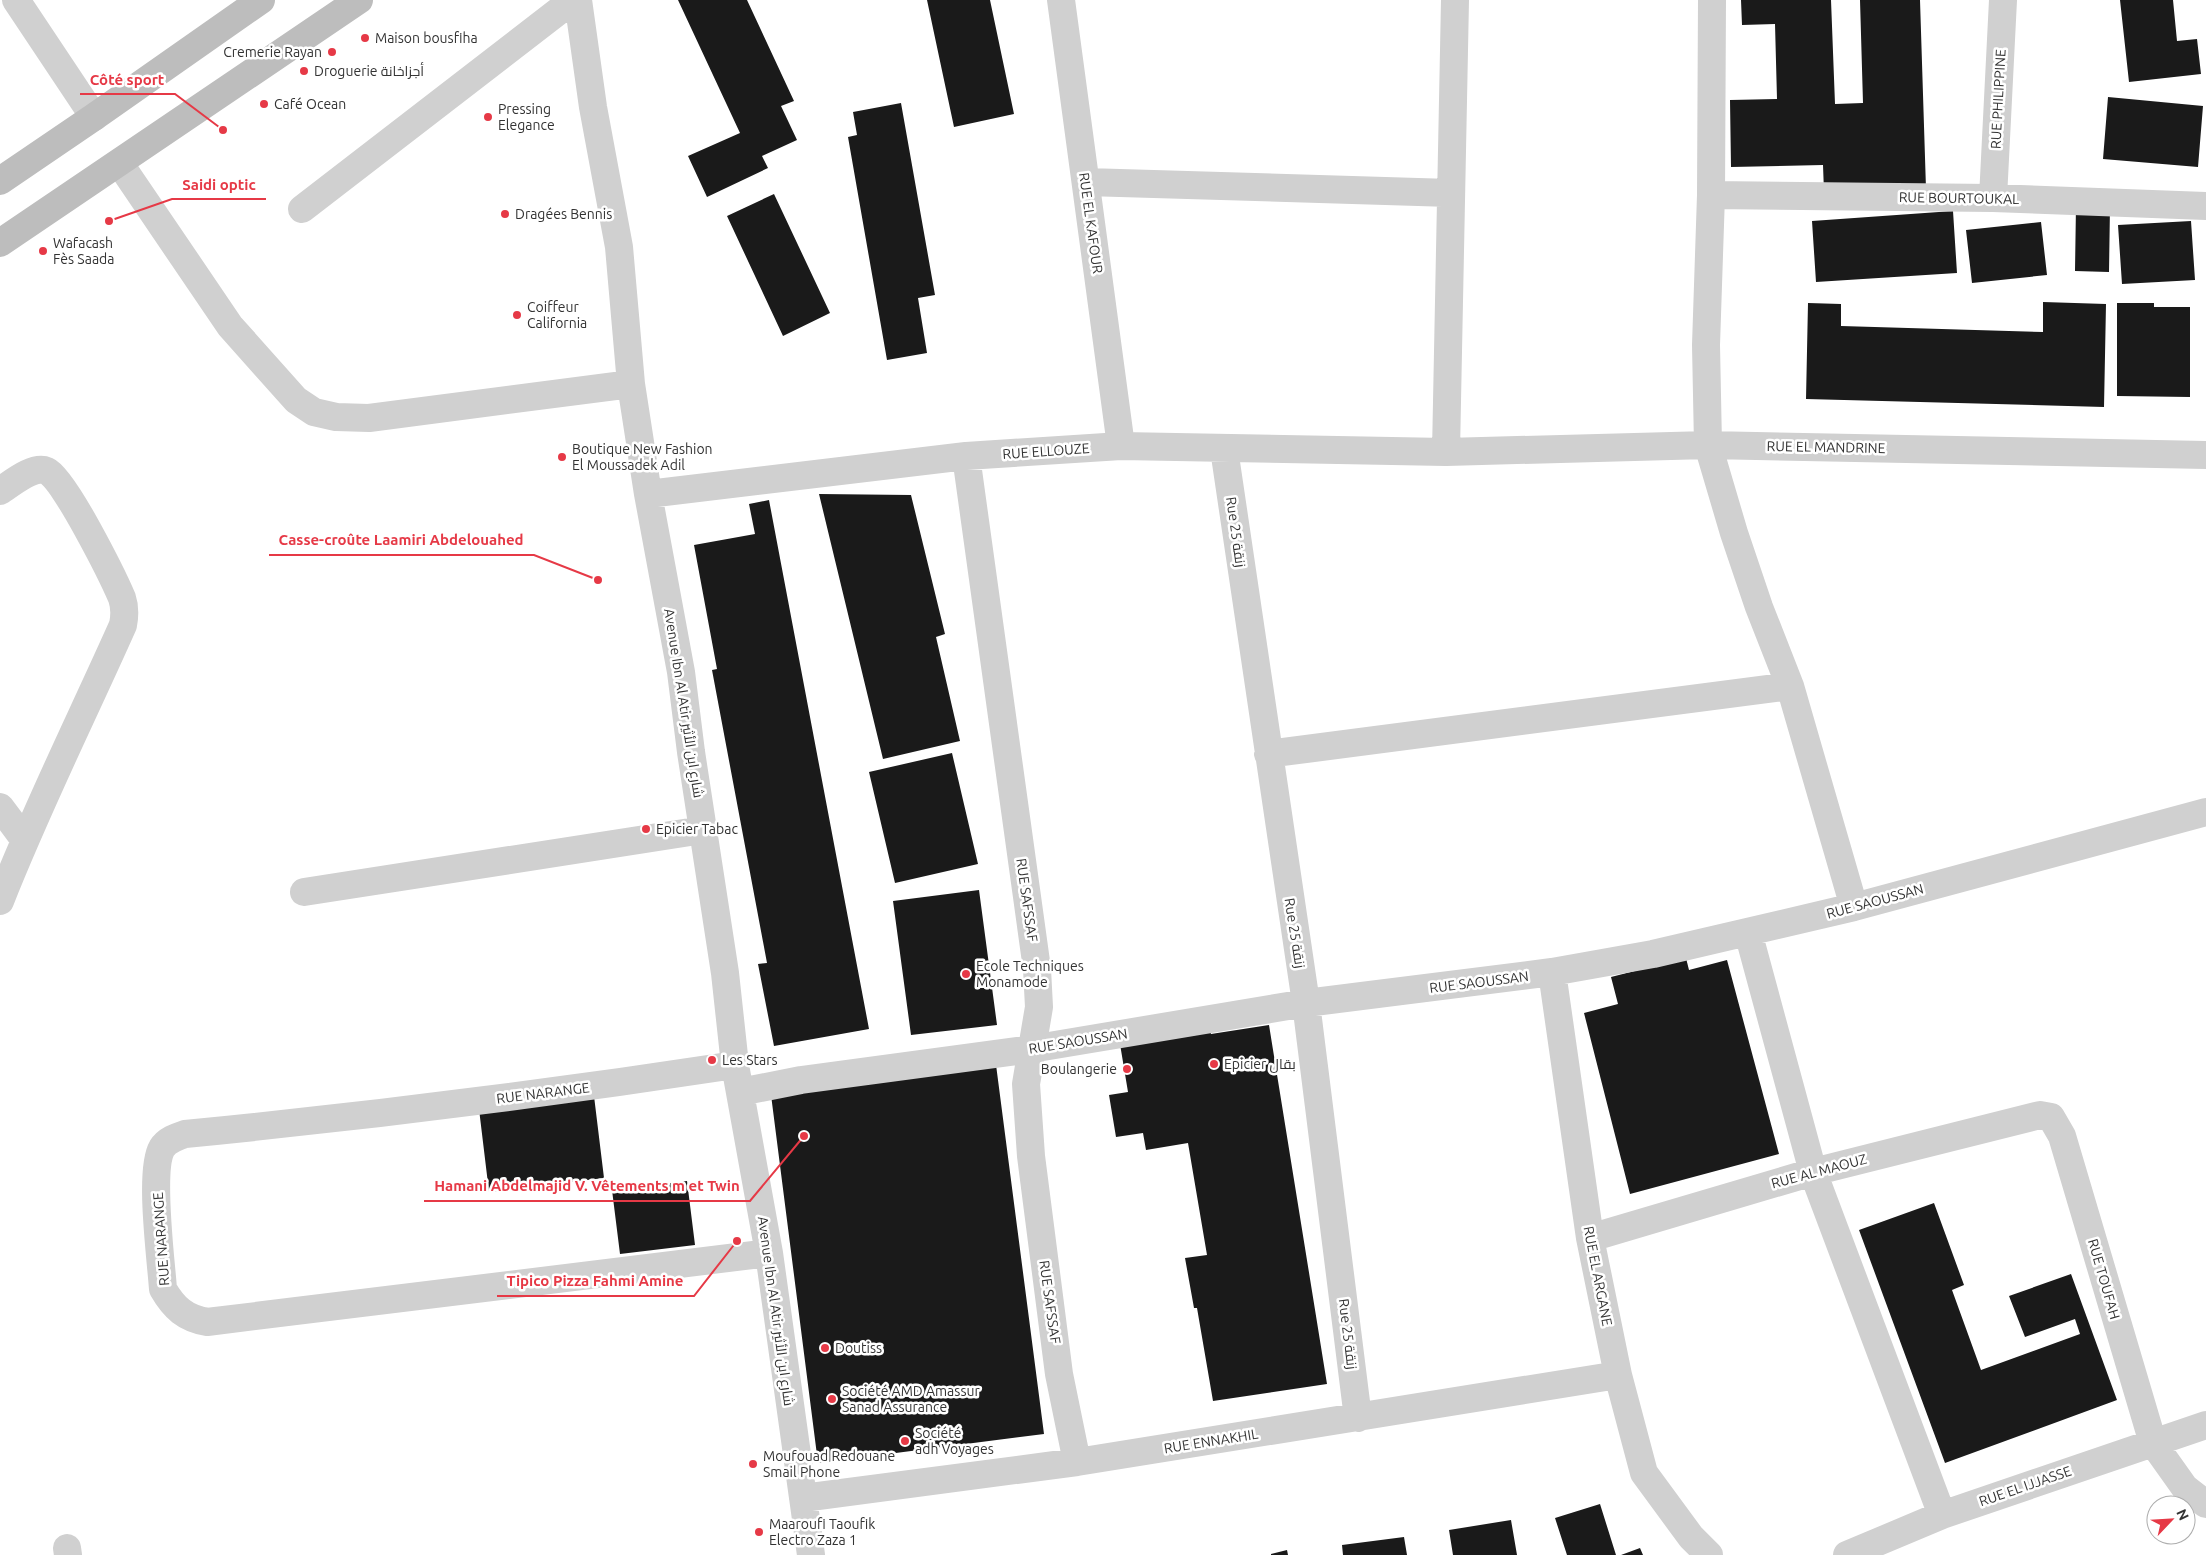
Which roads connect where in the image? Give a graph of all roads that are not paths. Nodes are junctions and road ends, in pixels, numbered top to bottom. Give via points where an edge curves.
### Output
1 (16, 0) edge
2 (261, 0) edge
3 (359, 0) edge
4 (573, 0) edge
5 (578, 0) edge
6 (1061, 0) edge
7 (1455, 0) edge
8 (1712, 0) edge
9 (2003, 0) edge
10 (94, 117) junction
11 (120, 164) junction
12 (0, 181) edge
13 (1086, 182) junction
14 (1451, 192) junction
15 (1711, 196) junction
16 (1993, 198) junction
17 (2206, 206) edge
18 (302, 209) dead end
19 (0, 243) edge
20 (631, 384) junction
21 (1708, 445) junction
22 (1121, 446) junction
23 (1224, 449) junction
24 (1446, 452) junction
25 (966, 456) junction
26 (2206, 456) edge
27 (0, 491) edge
28 (648, 494) junction
29 (1790, 686) junction
30 (1268, 754) junction
31 (0, 807) edge
32 (2206, 812) edge
33 (703, 830) junction
34 (24, 839) junction
35 (304, 892) dead end
36 (0, 901) edge
37 (1854, 907) junction
38 (1748, 932) junction
39 (1552, 972) junction
40 (1306, 1003) junction
41 (1031, 1049) junction
42 (735, 1065) junction
43 (740, 1092) junction
44 (2051, 1117) joint
45 (1813, 1172) junction
46 (1590, 1238) junction
47 (769, 1253) junction
48 (1618, 1375) junction
49 (1358, 1418) junction
50 (2206, 1425) edge
51 (2153, 1443) junction
52 (1077, 1462) junction
53 (803, 1498) junction
54 (2206, 1504) edge
55 (1942, 1515) junction
56 (811, 1555) edge
57 (1709, 1555) edge
58 (1847, 1555) edge

1 - 10 street
2 - 10 main road
3 - 11 main road
4 - 18 street
5 - 20 street, Avenue Ibn Al Atir شارع ابن الأثير via 593,107 619,247
6 - 13 street, RUE EL KAFOUR
7 - 14 street
8 - 15 street
9 - 16 street, RUE PHILIPPINE
10 - 12 main road
11 - 19 main road
11 - 20 street via 230,326 296,400 314,412 336,417 369,418
13 - 14 street
13 - 22 street, RUE EL KAFOUR
14 - 24 street
15 - 16 street, RUE BOURTOUKAL
15 - 21 street via 1706,344
16 - 17 street, RUE BOURTOUKAL
20 - 28 street, Avenue Ibn Al Atir شارع ابن الأثير
21 - 24 street, RUE EL MANDRINE
21 - 26 street, RUE EL MANDRINE
21 - 29 street via 1734,533
22 - 23 street, RUE ELLOUZE
22 - 25 street, RUE ELLOUZE
23 - 24 street, RUE ELLOUZE
23 - 30 street, Rue 25 زنقة
25 - 28 street, RUE ELLOUZE
25 - 41 street, RUE SAFSSAF via 1037,969 1038,1007
27 - 34 street via 40,469 53,475 94,543 122,600 125,614 79,724
28 - 33 street, Avenue Ibn Al Atir شارع ابن الأثير via 681,672
29 - 30 street
29 - 37 street
30 - 40 street, Rue 25 زنقة
31 - 34 street
32 - 37 street, RUE SAOUSSAN
33 - 35 street
33 - 42 street, Avenue Ibn Al Atir شارع ابن الأثير via 726,973
34 - 36 street
37 - 38 street, RUE SAOUSSAN
38 - 39 street, RUE SAOUSSAN via 1653,954
38 - 45 street
39 - 40 street, RUE SAOUSSAN
39 - 46 street, RUE EL ARGANE
40 - 41 street, RUE SAOUSSAN
40 - 49 street, Rue 25 زنقة
41 - 43 street, RUE SAOUSSAN via 801,1080
41 - 52 street, RUE SAFSSAF via 1026,1084 1031,1156 1059,1374
42 - 43 street, Avenue Ibn Al Atir شارع ابن الأثير
42 - 47 street, RUE NARANGE via 594,1087 185,1134 173,1138 162,1148 157,1164 163,1288 169,1300 191,1319 207,1322
43 - 47 street, Avenue Ibn Al Atir شارع ابن الأثير
44 - 45 street, RUE AL MAOUZ via 2040,1115
44 - 51 street, RUE TOUFAH via 2062,1136
45 - 46 street, RUE AL MAOUZ
45 - 55 street
46 - 48 street, RUE EL ARGANE
47 - 53 street, Avenue Ibn Al Atir شارع ابن الأثير
48 - 49 street, RUE ENNAKHIL
48 - 57 street, RUE EL ARGANE via 1644,1473 1691,1537
49 - 52 street, RUE ENNAKHIL
50 - 51 street, RUE EL IJJASSE
51 - 54 street, RUE TOUFAH via 2185,1488
51 - 55 street, RUE EL IJJASSE
52 - 53 street, RUE ENNAKHIL
53 - 56 street, Avenue Ibn Al Atir شارع ابن الأثير
55 - 58 street, RUE EL IJJASSE

